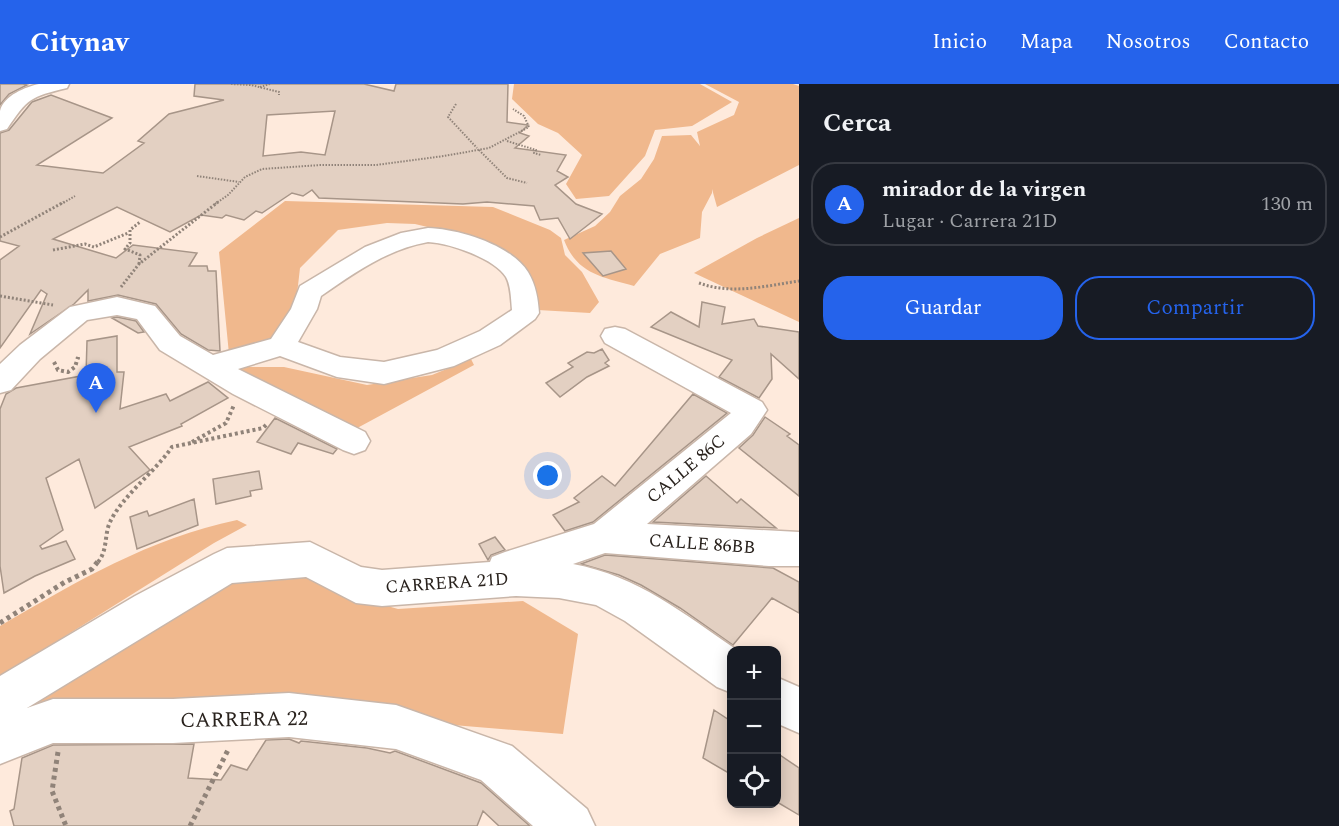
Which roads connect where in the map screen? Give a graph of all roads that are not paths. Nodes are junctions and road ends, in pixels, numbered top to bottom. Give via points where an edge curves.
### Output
1 (61, 84) edge
2 (0, 125) edge
3 (615, 336) dead end
4 (281, 346) junction
5 (211, 366) junction
6 (0, 382) edge
7 (354, 441) dead end
8 (605, 537) junction
9 (799, 549) edge
10 (475, 580) junction
11 (727, 669) edge
12 (0, 700) edge
13 (779, 700) edge
14 (799, 711) edge
15 (0, 741) edge
16 (558, 822) edge

1 - 2 street via 18,97
3 - 8 street, CALLE 86C via 751,410 740,424
4 - 4 street via 337,367 384,373 444,360 490,338 526,313 524,285 512,266 446,236 395,242 309,292 304,309
4 - 5 street
5 - 6 street via 170,343 146,312 117,306 93,310 30,352
5 - 7 street
8 - 9 street, CALLE 86BB
8 - 10 street, CALLE 86C
10 - 11 street, CARRERA 21D via 559,580 601,588 639,607
10 - 12 street, CARRERA 21D via 382,588 356,585 310,559 227,566
13 - 14 street
15 - 16 street, CARRERA 22 via 53,721 230,720 289,715 396,727 496,762

